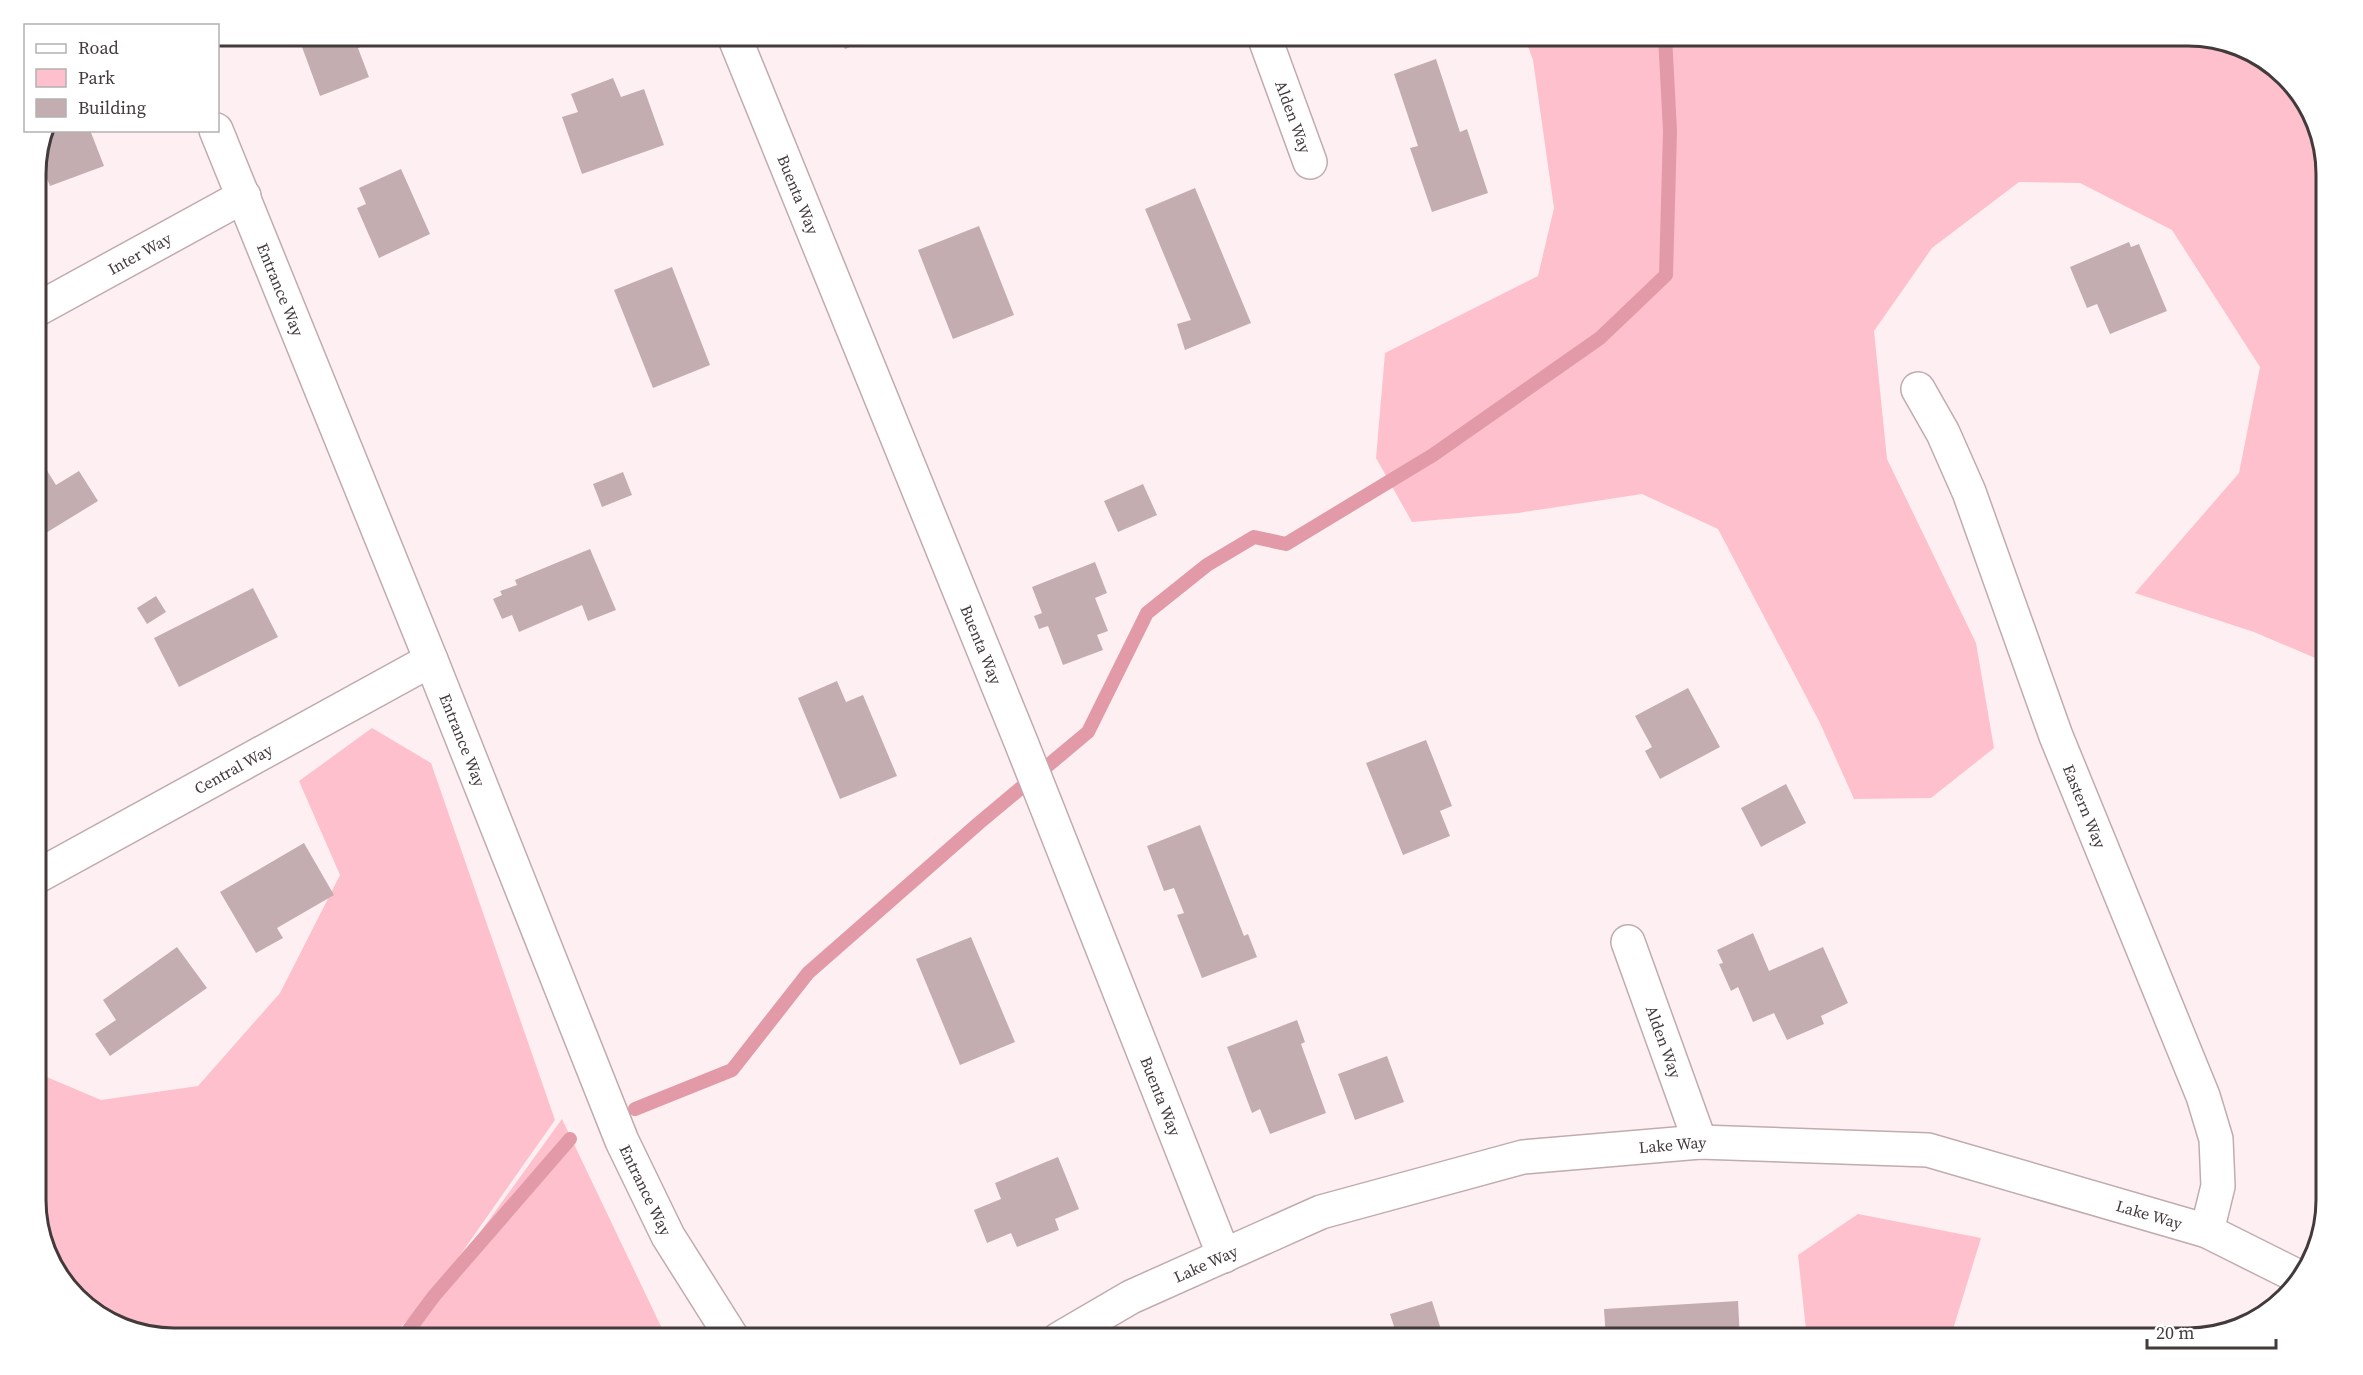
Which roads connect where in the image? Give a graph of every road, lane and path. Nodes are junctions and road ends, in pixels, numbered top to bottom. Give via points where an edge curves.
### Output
1 (1268, 46) edge
2 (738, 47) edge
3 (217, 132) edge
4 (1310, 162) dead end
5 (244, 196) junction
6 (47, 304) edge
7 (1918, 389) dead end
8 (431, 660) junction
9 (47, 871) edge
10 (1628, 942) dead end
11 (1700, 1142) junction
12 (2207, 1231) junction
13 (1224, 1256) junction
14 (2293, 1274) edge
15 (726, 1328) edge
16 (1078, 1328) edge

1 - 4 street, Alden Way
2 - 13 street, Buenta Way via 1017,732
3 - 5 street, Entrance Way
5 - 6 street, Inter Way
5 - 8 street, Entrance Way
7 - 12 street, Eastern Way via 1969,492 2056,736 2203,1096 2216,1139 2218,1186
8 - 9 street, Central Way
8 - 15 street, Entrance Way via 622,1141 668,1236
10 - 11 street, Alden Way
11 - 12 street, Lake Way via 1928,1149
11 - 13 street, Lake Way via 1523,1157 1321,1212
12 - 14 street, Lake Way
13 - 16 street, Lake Way via 1131,1298

